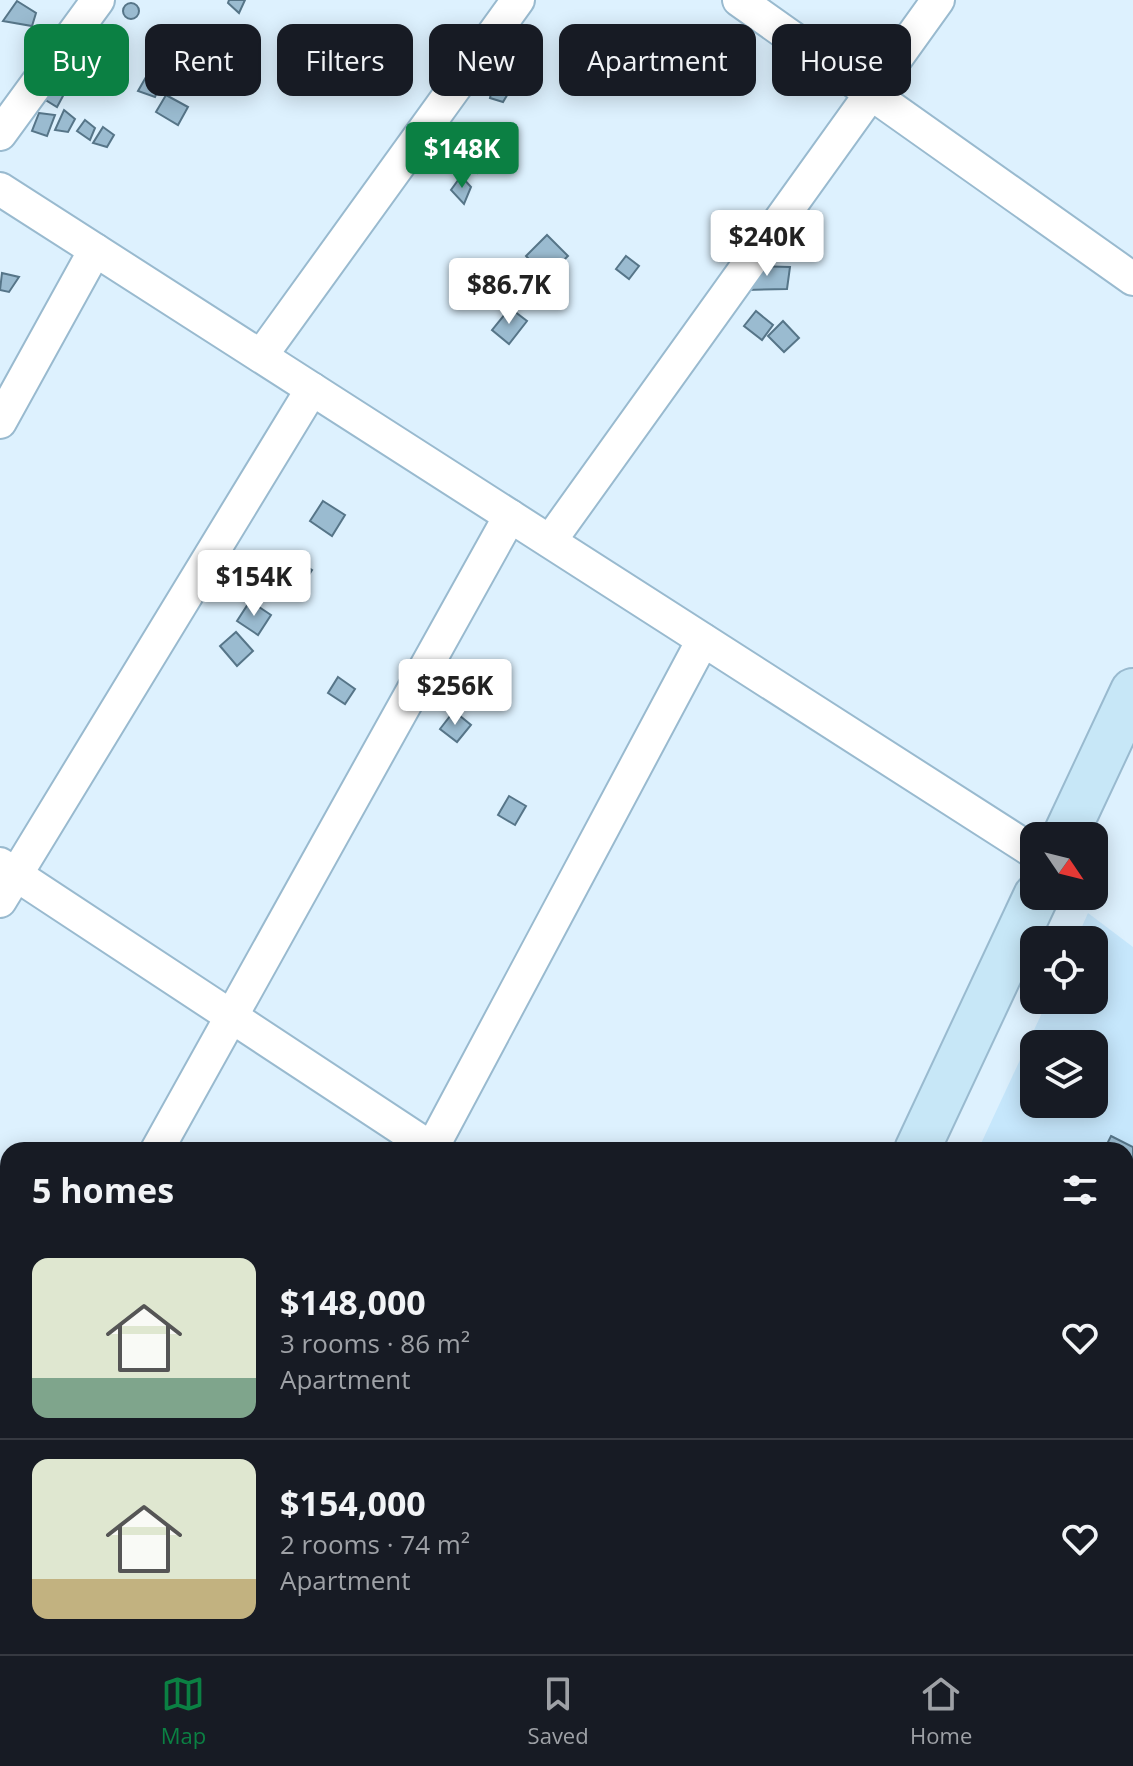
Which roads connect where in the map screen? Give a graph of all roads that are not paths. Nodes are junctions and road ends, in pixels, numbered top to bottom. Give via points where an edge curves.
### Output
1 (98, 0) edge
2 (518, 0) edge
3 (739, 0) edge
4 (938, 0) edge
5 (773, 24) edge
6 (911, 38) edge
7 (870, 96) edge
8 (874, 96) edge
9 (0, 134) edge
10 (0, 189) edge
11 (95, 250) junction
12 (1133, 279) edge
13 (261, 356) junction
14 (312, 389) junction
15 (0, 422) edge
16 (510, 516) junction
17 (550, 541) junction
18 (703, 640) junction
19 (1133, 691) edge
20 (1072, 822) edge
21 (1020, 843) edge
22 (5, 880) edge
23 (1029, 910) edge
24 (234, 1018) junction
25 (162, 1142) edge
26 (420, 1142) edge
27 (436, 1142) edge
28 (921, 1142) edge

1 - 9 street
2 - 13 street
3 - 5 street
4 - 6 street
7 - 17 street
8 - 12 street
10 - 11 street
11 - 13 street
11 - 15 street
13 - 14 street
14 - 16 street
14 - 22 street
16 - 17 street
16 - 24 street
17 - 18 street
18 - 21 street
18 - 27 street
19 - 20 main road
22 - 24 street
23 - 28 main road
24 - 25 street
24 - 26 street

